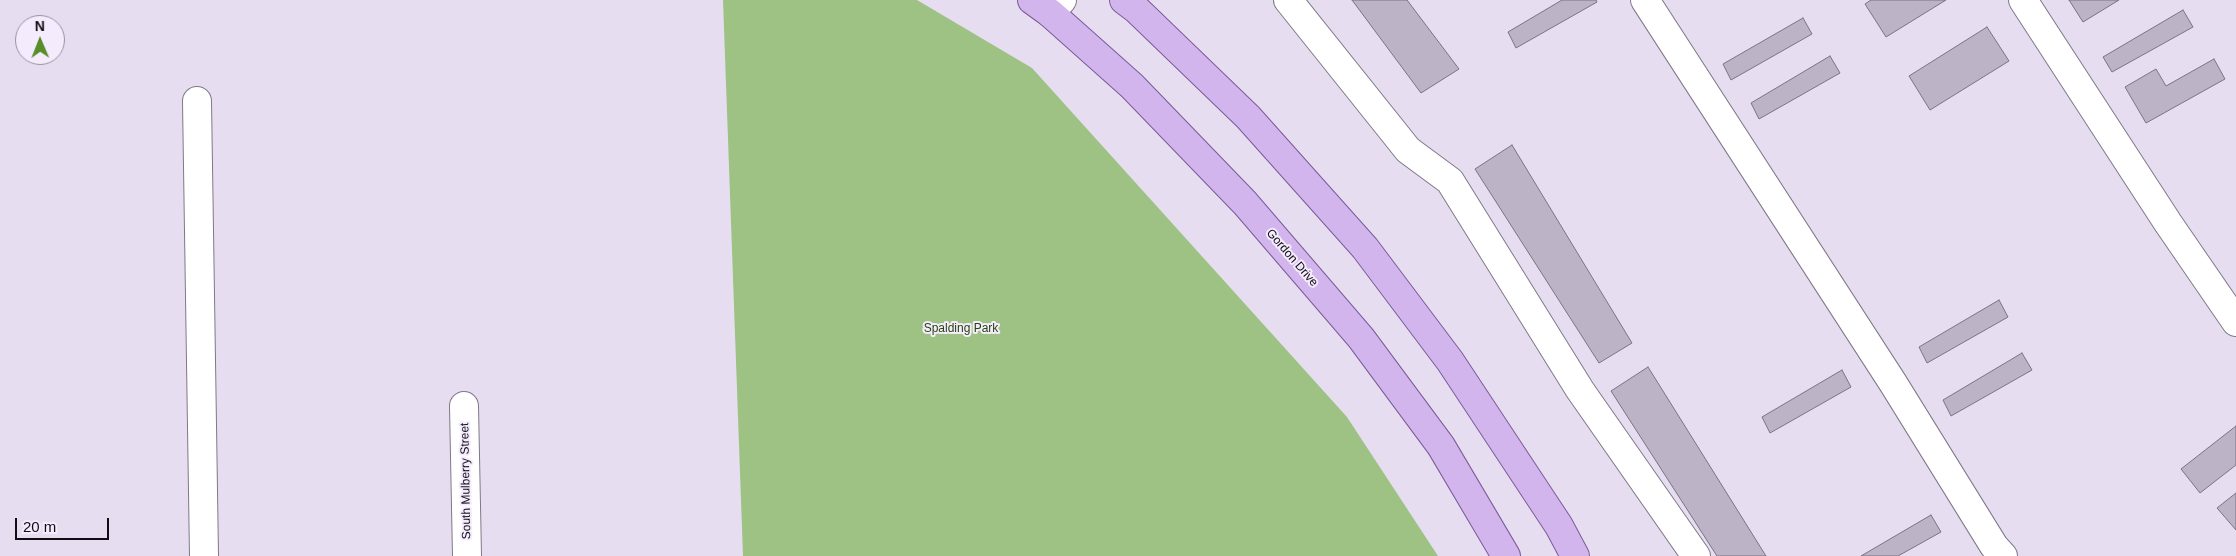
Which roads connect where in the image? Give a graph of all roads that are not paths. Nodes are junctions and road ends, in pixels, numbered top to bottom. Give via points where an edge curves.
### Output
1 (1124, 0) edge
2 (1288, 0) edge
3 (1645, 0) edge
4 (2022, 0) edge
5 (1048, 4) edge
6 (197, 101) dead end
7 (2236, 322) edge
8 (464, 406) dead end
9 (204, 556) edge
10 (467, 556) edge
11 (1506, 556) edge
12 (1575, 556) edge
13 (1696, 556) edge
14 (2003, 556) edge

1 - 12 main road via 1248,117 1364,248 1450,361 1559,526
2 - 13 street via 1408,150 1450,181 1580,390
3 - 14 street
4 - 7 street
5 - 11 main road, Gordon Drive via 1245,203 1361,338 1441,446
6 - 9 street
8 - 10 street, South Mulberry Street

